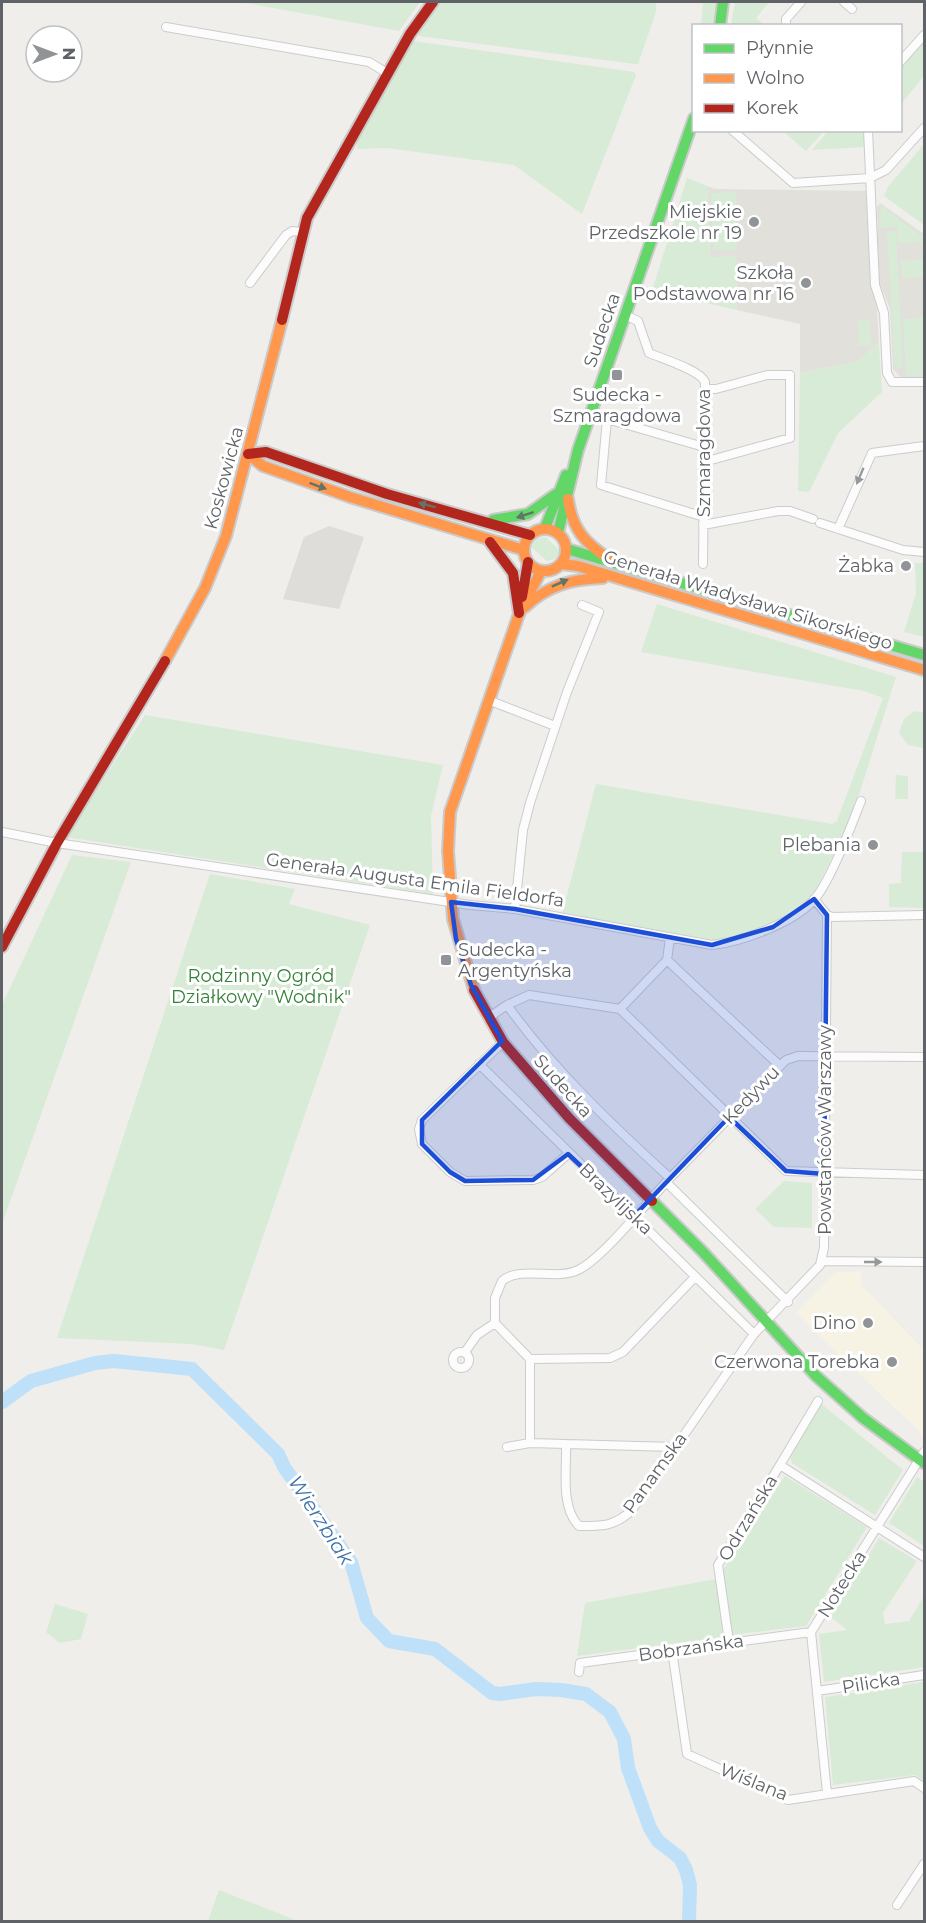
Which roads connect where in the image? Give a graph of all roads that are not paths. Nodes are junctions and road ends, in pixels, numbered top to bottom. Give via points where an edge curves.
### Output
1 (433, 2) edge
2 (723, 2) edge
3 (801, 2) edge
4 (844, 2) edge
5 (852, 9) dead end
6 (720, 24) edge
7 (786, 24) edge
8 (166, 27) dead end
9 (924, 34) edge
10 (902, 60) edge
11 (387, 73) junction
12 (692, 121) edge
13 (924, 128) edge
14 (734, 132) edge
15 (867, 132) edge
16 (870, 178) junction
17 (302, 232) junction
18 (250, 283) dead end
19 (625, 315) junction
20 (924, 382) edge
21 (706, 389) junction
22 (254, 429) junction
23 (924, 446) edge
24 (704, 447) junction
25 (266, 452) junction
26 (248, 454) junction
27 (705, 462) junction
28 (262, 466) junction
29 (243, 475) junction
30 (563, 491) junction
31 (484, 521) junction
32 (704, 521) junction
33 (545, 528) junction
34 (838, 529) junction
35 (558, 533) junction
36 (530, 535) junction
37 (487, 540) junction
38 (567, 549) junction
39 (524, 550) junction
40 (924, 552) edge
41 (528, 562) junction
42 (615, 563) junction
43 (561, 564) junction
44 (703, 564) dead end
45 (541, 571) junction
46 (611, 578) junction
47 (582, 605) dead end
48 (519, 614) junction
49 (924, 655) edge
50 (924, 670) edge
51 (488, 700) junction
52 (555, 726) junction
53 (861, 801) dead end
54 (2, 832) edge
55 (57, 843) junction
56 (814, 899) junction
57 (451, 902) junction
58 (515, 909) junction
59 (826, 915) junction
60 (924, 915) edge
61 (670, 938) junction
62 (2, 947) edge
63 (667, 960) junction
64 (507, 1005) junction
65 (620, 1009) junction
66 (488, 1018) junction
67 (502, 1042) junction
68 (825, 1056) junction
69 (924, 1058) edge
70 (479, 1064) junction
71 (779, 1065) junction
72 (729, 1117) junction
73 (568, 1154) junction
74 (824, 1174) junction
75 (924, 1175) edge
76 (668, 1180) junction
77 (650, 1199) junction
78 (634, 1216) junction
79 (822, 1261) junction
80 (924, 1262) edge
81 (695, 1277) junction
82 (788, 1302) junction
83 (766, 1322) junction
84 (495, 1323) junction
85 (754, 1334) junction
86 (465, 1352) dead end
87 (530, 1359) junction
88 (818, 1401) dead end
89 (530, 1443) junction
90 (566, 1444) junction
91 (507, 1447) dead end
92 (674, 1447) junction
93 (923, 1458) edge
94 (780, 1465) junction
95 (878, 1527) junction
96 (924, 1557) edge
97 (812, 1632) junction
98 (729, 1642) junction
99 (672, 1650) junction
100 (579, 1672) dead end
101 (924, 1675) edge
102 (817, 1691) junction
103 (924, 1788) edge
104 (827, 1793) junction
105 (924, 1864) edge
106 (897, 1905) dead end

1 - 11 street, Koskowicka
2 - 6 street
3 - 7 street
4 - 5 street
8 - 11 street via 369,62
9 - 10 street
11 - 17 street, Koskowicka via 315,201
12 - 19 street, Sudecka
13 - 16 street via 886,170
14 - 16 street via 793,183
15 - 16 street
16 - 20 street via 875,285 884,313 887,373 892,382
17 - 18 street via 286,235
17 - 22 street, Koskowicka
19 - 21 street, Szmaragdowa via 638,321 650,353 703,377
19 - 30 street, Sudecka
21 - 24 street, Szmaragdowa
21 - 27 street via 767,375 790,375 790,438
22 - 25 street
22 - 26 street, Koskowicka
23 -> 34 street via 872,453
24 - 27 street, Szmaragdowa
24 - 32 street via 607,419 601,485
25 - 26 street
31 -> 25 street via 346,482
26 - 28 street
26 - 29 street, Koskowicka
27 - 32 street, Szmaragdowa
28 - 29 street
28 -> 37 street
29 - 55 street, Koskowicka via 226,536 205,588
30 -> 31 street via 533,513
30 - 33 street, Sudecka
30 - 35 street, Sudecka
30 - 42 street via 575,530 587,544
31 - 36 street
32 - 34 street via 732,522 790,511
32 - 44 street, Szmaragdowa
33 - 35 street
33 - 36 street
34 - 40 street via 903,550
35 - 38 street
36 - 39 street
37 - 39 street
37 - 48 street via 515,572
38 - 42 street, Generała Władysława Sikorskiego
38 - 43 street
39 - 41 street
41 - 45 street
41 - 48 street, Sudecka
42 - 49 street, Generała Władysława Sikorskiego
43 - 45 street
43 - 46 street, Generała Władysława Sikorskiego
45 - 48 street, Sudecka
48 -> 46 street via 566,580
46 - 50 street, Generała Władysława Sikorskiego
47 - 52 street via 599,612
48 - 51 street, Sudecka
51 - 52 street
51 - 57 street, Sudecka via 450,812
52 - 58 street via 523,830
53 - 56 street, Generała Augusta Emila Fieldorfa
54 - 55 street, Generała Augusta Emila Fieldorfa
55 - 57 street, Generała Augusta Emila Fieldorfa
55 - 62 street, Koskowicka
56 - 59 street
56 - 61 street, Generała Augusta Emila Fieldorfa via 773,927 735,941 712,945
57 - 58 street, Generała Augusta Emila Fieldorfa
57 - 66 street, Sudecka via 462,958
58 - 61 street, Generała Augusta Emila Fieldorfa
59 - 60 street
59 - 68 street, Powstańców Warszawy
61 - 63 street
63 - 65 street
63 - 71 street
64 - 65 street via 529,995
64 - 66 street
64 - 76 street via 526,1031
65 - 72 street
66 - 67 street, Sudecka
67 - 70 street
67 - 77 street, Sudecka via 569,1118
68 - 69 street, Kedywu
68 - 71 street, Kedywu via 798,1056
68 - 74 street, Powstańców Warszawy
70 - 73 street, Brazylijska
70 - 73 street via 422,1120 422,1144 465,1181 533,1180
71 - 72 street, Kedywu
72 - 74 street via 786,1171
72 - 76 street, Kedywu
73 - 78 street, Brazylijska
74 - 75 street
74 - 79 street, Powstańców Warszawy
76 - 77 street, Kedywu
76 - 82 street
77 - 78 street, Kedywu
77 - 83 street, Sudecka
78 - 81 street, Brazylijska
78 - 84 street, Kedywu via 579,1270 564,1275 507,1277 498,1287
79 -> 80 street
79 - 82 street, Powstańców Warszawy
81 - 85 street, Brazylijska
81 - 87 street via 623,1352 610,1358
82 - 83 street, Powstańców Warszawy
83 - 85 street, Panamska
83 - 93 street, Sudecka via 834,1392
84 - 86 street via 477,1335
84 - 87 street
85 - 92 street, Panamska
87 - 89 street
88 - 94 street, Odrzańska
89 - 90 street
89 - 91 street
90 - 92 street
90 - 92 street, Panamska via 568,1506 571,1518 579,1526 609,1526 620,1521 632,1510
93 - 95 street, Notecka
94 - 95 street, Odrzańska
94 - 98 street, Odrzańska via 718,1565
95 - 96 street, Odrzańska
95 - 97 street, Notecka
97 - 98 street, Bobrzańska
97 - 102 street, Notecka
98 - 99 street, Bobrzańska
99 - 100 street, Bobrzańska via 579,1663
99 - 104 street, Wiślana via 687,1754 788,1800
101 - 102 street, Pilicka
102 - 104 street, Notecka
103 - 104 street, Wiślana via 914,1781
105 - 106 street

